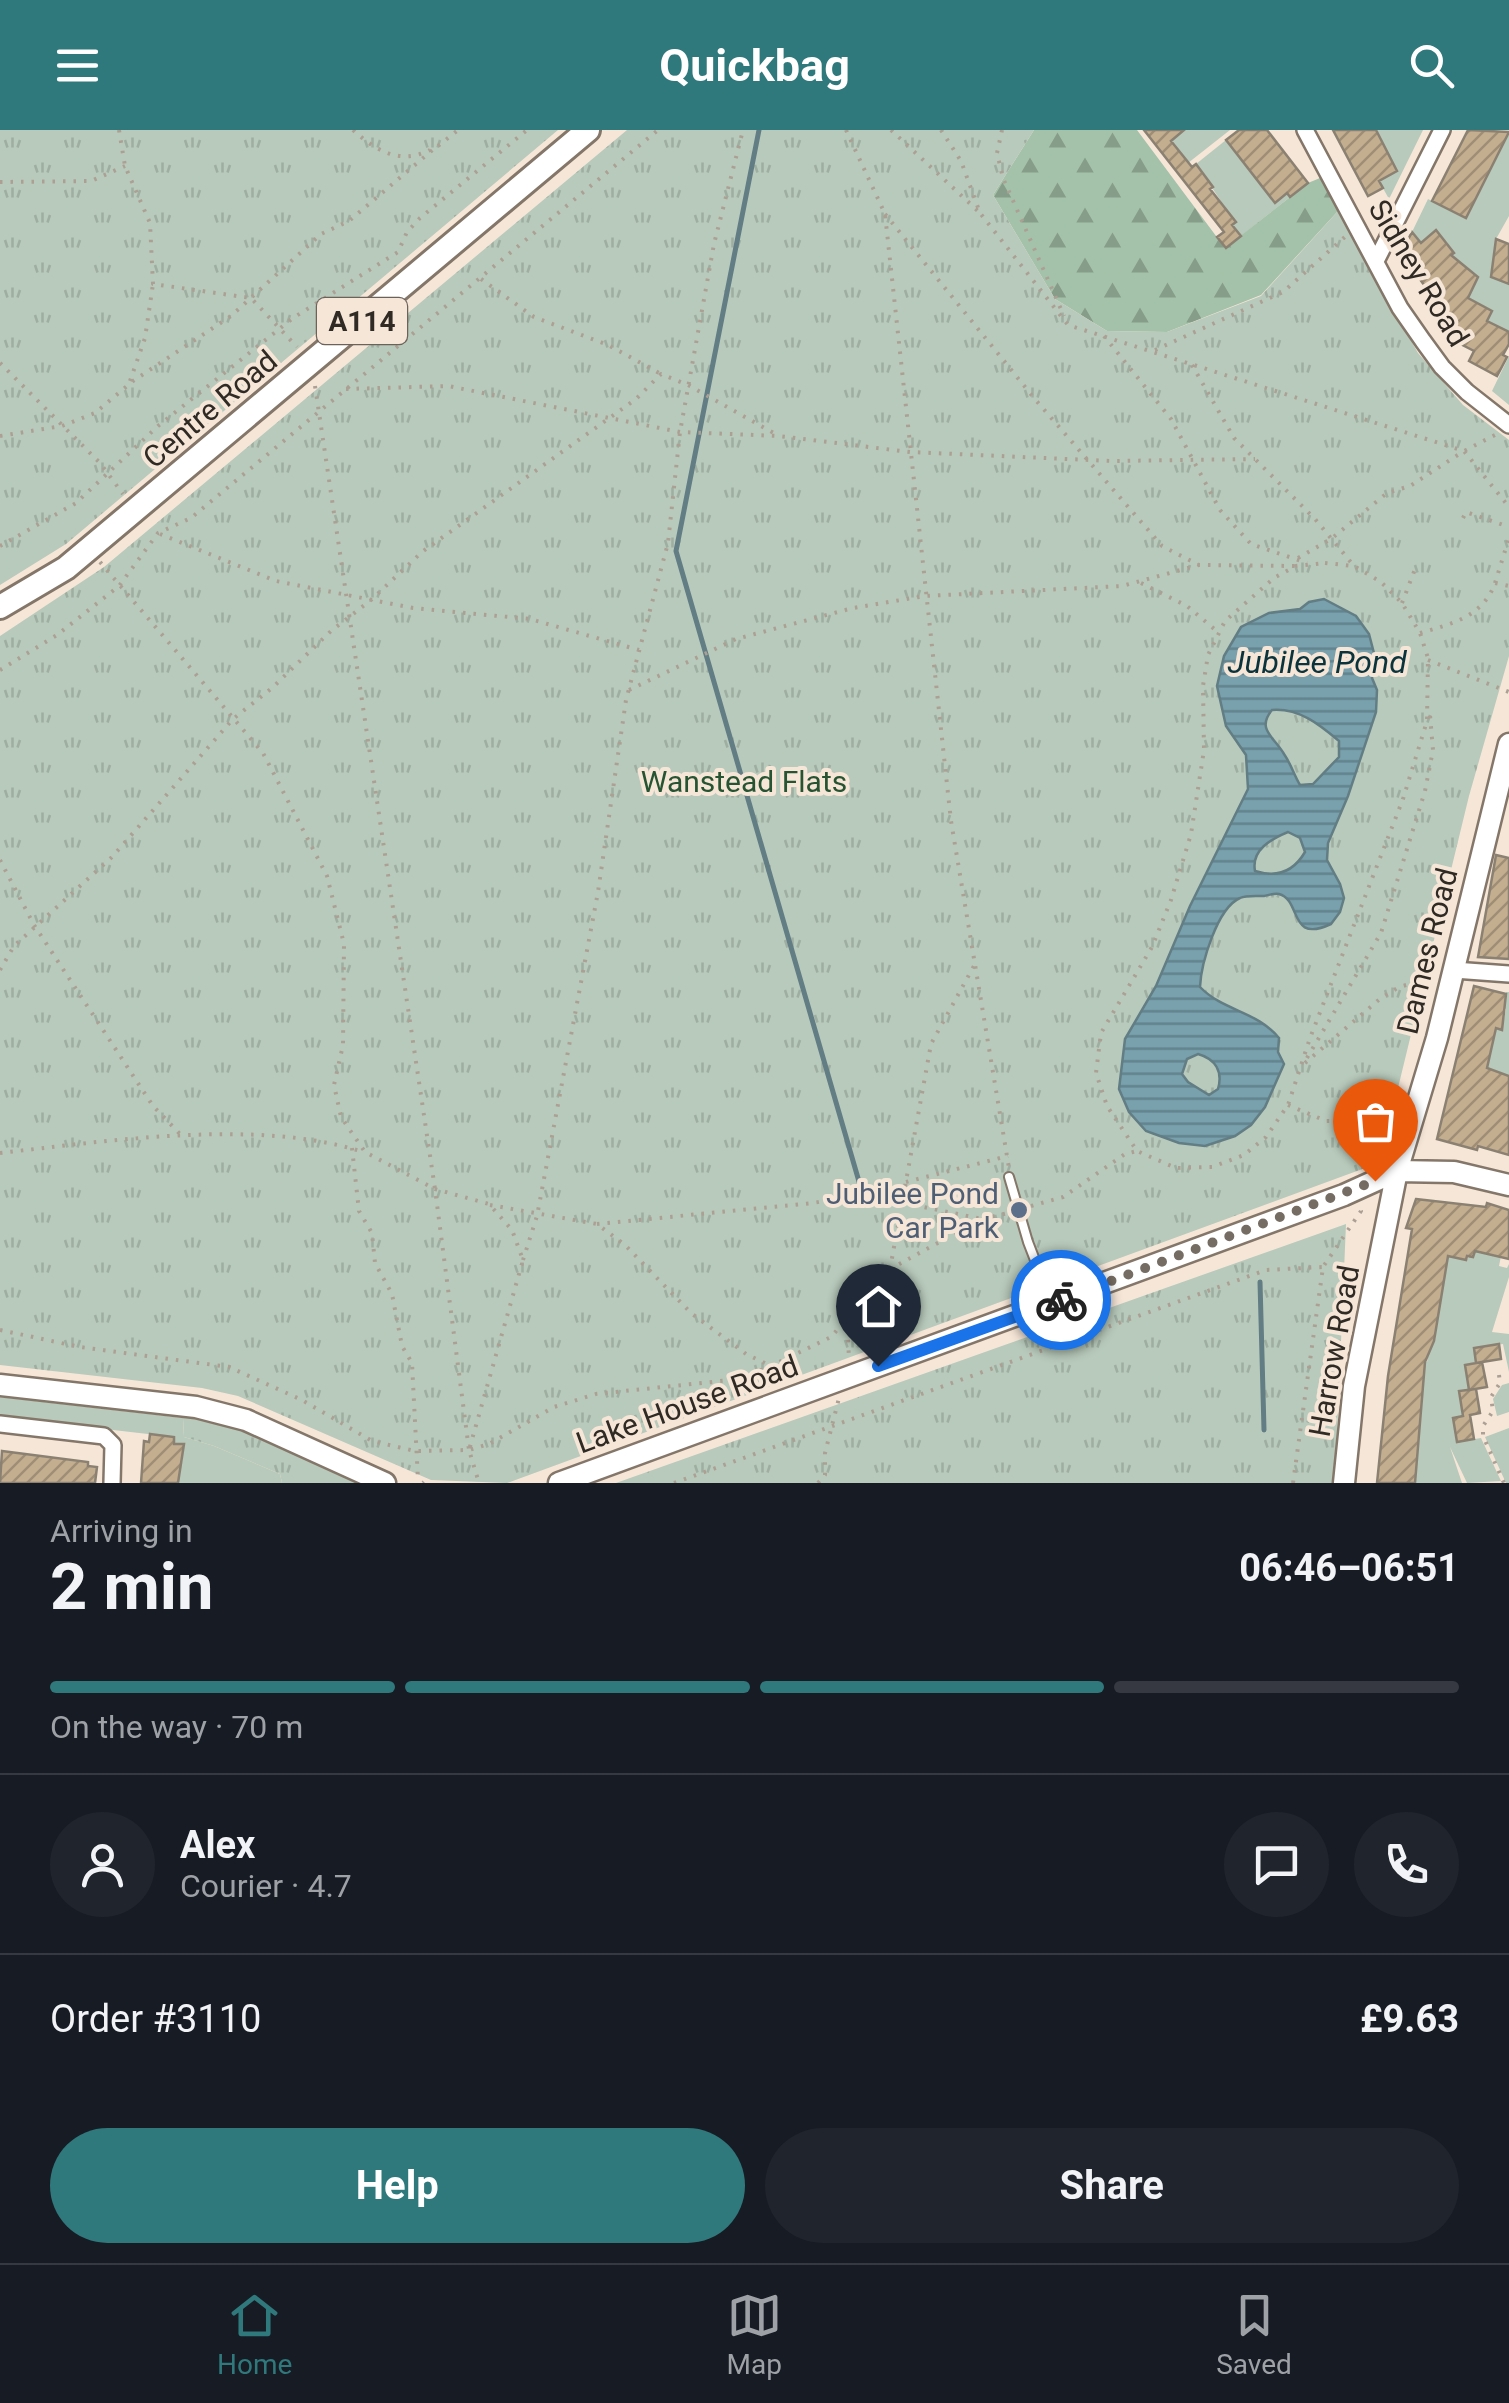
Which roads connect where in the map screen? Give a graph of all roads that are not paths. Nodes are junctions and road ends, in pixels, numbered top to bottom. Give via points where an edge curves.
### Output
1 (588, 130) edge
2 (1305, 130) edge
3 (1442, 130) edge
4 (1376, 260) junction
5 (1508, 424) edge
6 (0, 607) edge
7 (1509, 744) edge
8 (1445, 973) junction
9 (1509, 974) edge
10 (1397, 1171) junction
11 (1009, 1177) road end
12 (1509, 1184) edge
13 (1052, 1303) junction
14 (0, 1385) edge
15 (0, 1424) edge
16 (112, 1483) edge
17 (385, 1483) edge
18 (559, 1483) edge
19 (1344, 1483) edge

1 - 6 main road, Centre Road / A114 via 66,568
2 - 4 street, Sidney Road
3 - 4 street
4 - 5 street, Sidney Road via 1442,367
7 - 8 street, Dames Road
8 - 9 street
8 - 10 street, Dames Road via 1437,1038
10 - 12 street via 1454,1172
10 - 13 street, Lake House Road
10 - 19 street, Harrow Road via 1354,1386
11 - 13 lane
13 - 18 street, Lake House Road
14 - 17 street via 228,1414
15 - 16 street via 104,1436 113,1446

